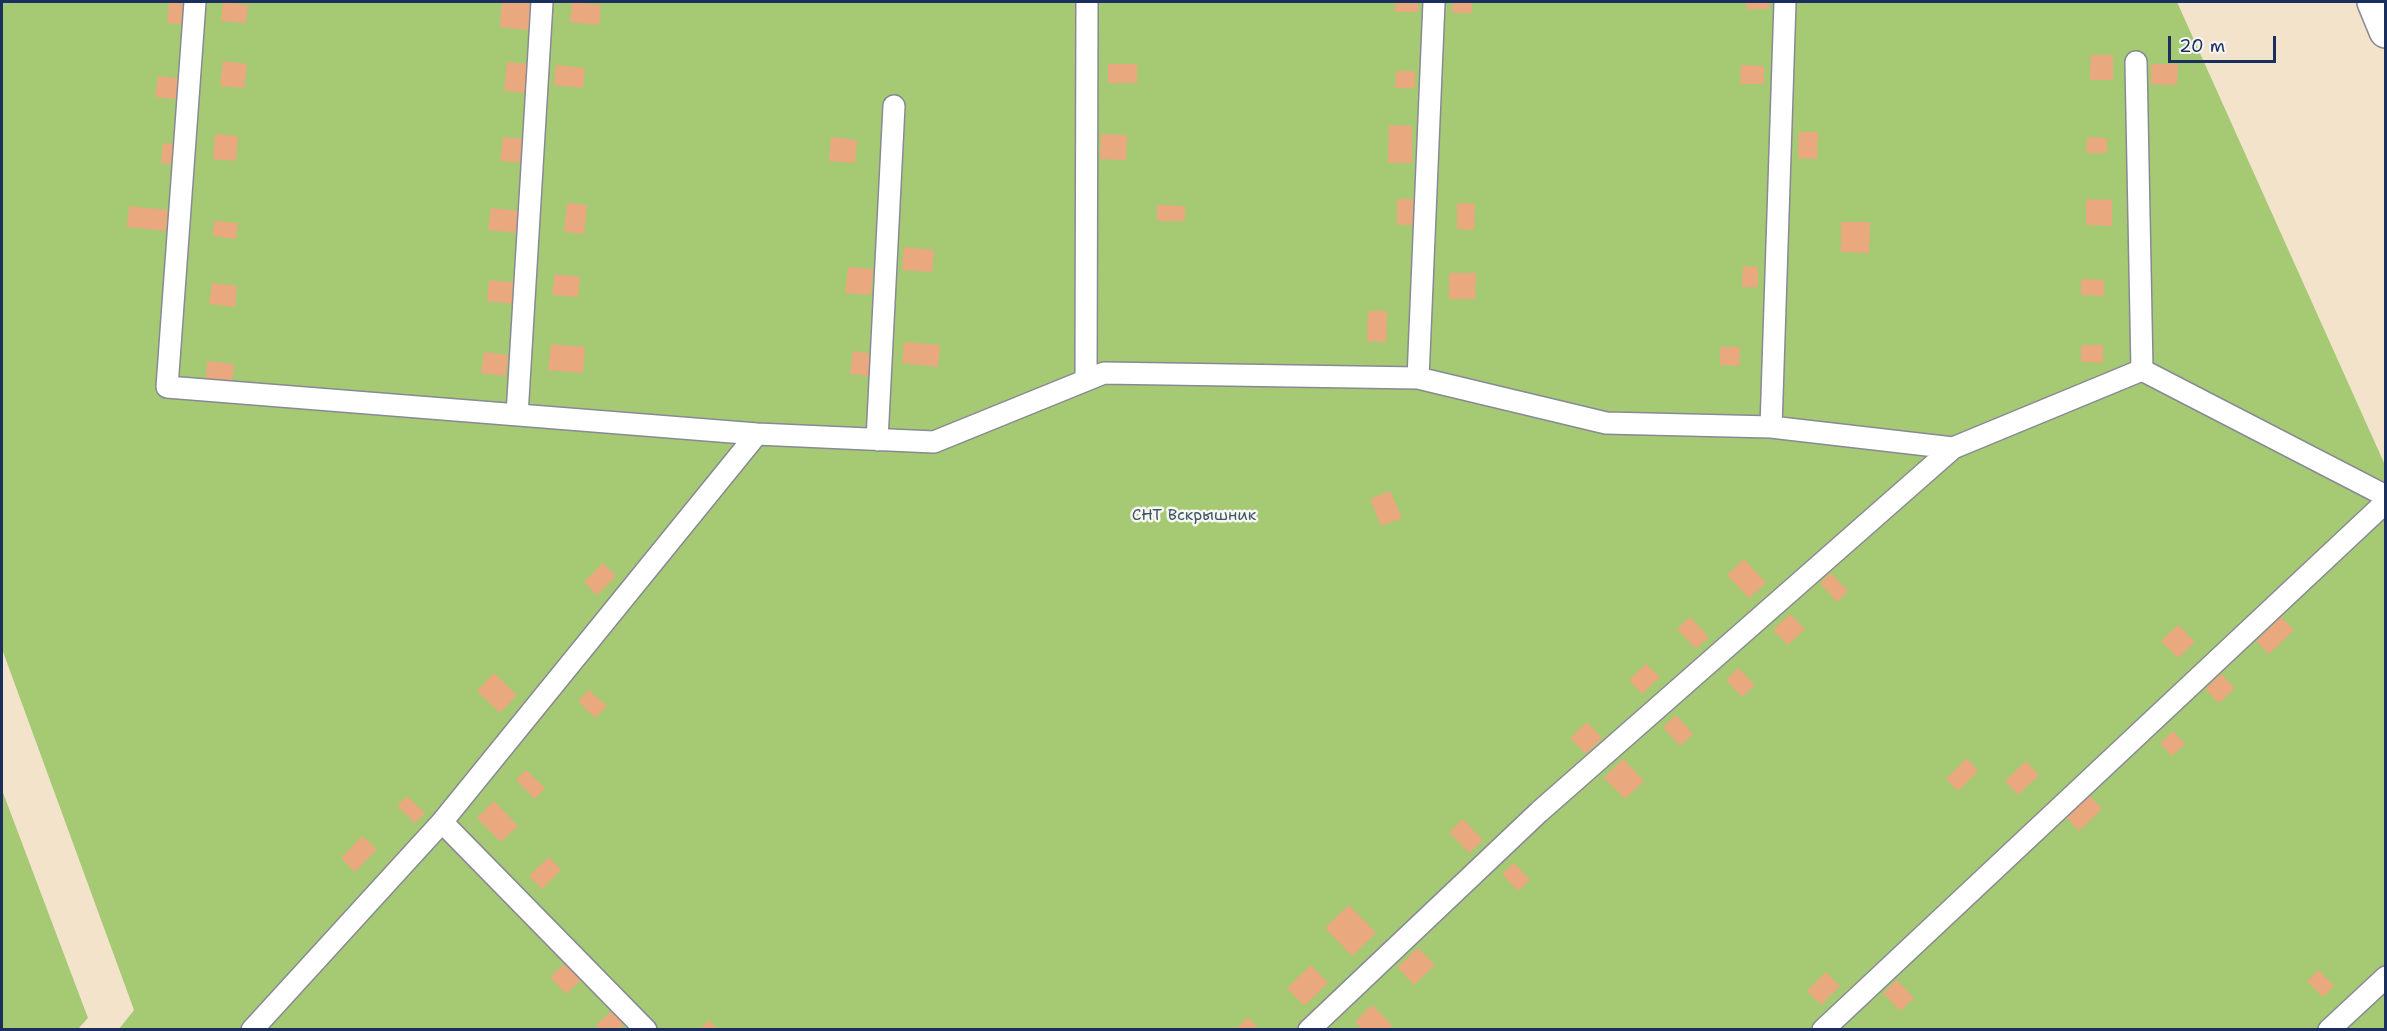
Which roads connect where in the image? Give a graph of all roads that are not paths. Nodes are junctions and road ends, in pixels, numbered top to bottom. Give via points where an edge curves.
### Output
1 (195, 2) edge
2 (542, 2) edge
3 (1087, 2) edge
4 (1434, 2) edge
5 (1785, 2) edge
6 (2374, 2) edge
7 (2385, 32) edge
8 (2136, 62) dead end
9 (894, 106) dead end
10 (2142, 370) junction
11 (1418, 378) junction
12 (1086, 380) junction
13 (517, 415) junction
14 (1771, 427) junction
15 (757, 434) junction
16 (878, 440) junction
17 (1953, 448) junction
18 (2385, 496) edge
19 (2385, 502) edge
20 (442, 822) junction
21 (2385, 977) edge
22 (252, 1029) edge
23 (646, 1029) edge
24 (1309, 1029) edge
25 (1823, 1029) edge
26 (2329, 1029) edge

1 - 13 lane via 166,387
2 - 13 lane
3 - 12 lane
4 - 11 lane
5 - 14 lane
6 - 7 main road
8 - 10 lane
9 - 16 lane
10 - 17 lane
10 - 18 lane
11 - 12 lane via 1104,373
11 - 14 lane via 1606,423
12 - 16 lane via 934,442
13 - 15 lane
14 - 17 lane
15 - 16 lane
15 - 20 lane
17 - 24 lane via 1539,812
19 - 25 lane
20 - 22 lane
20 - 23 lane
21 - 26 lane

